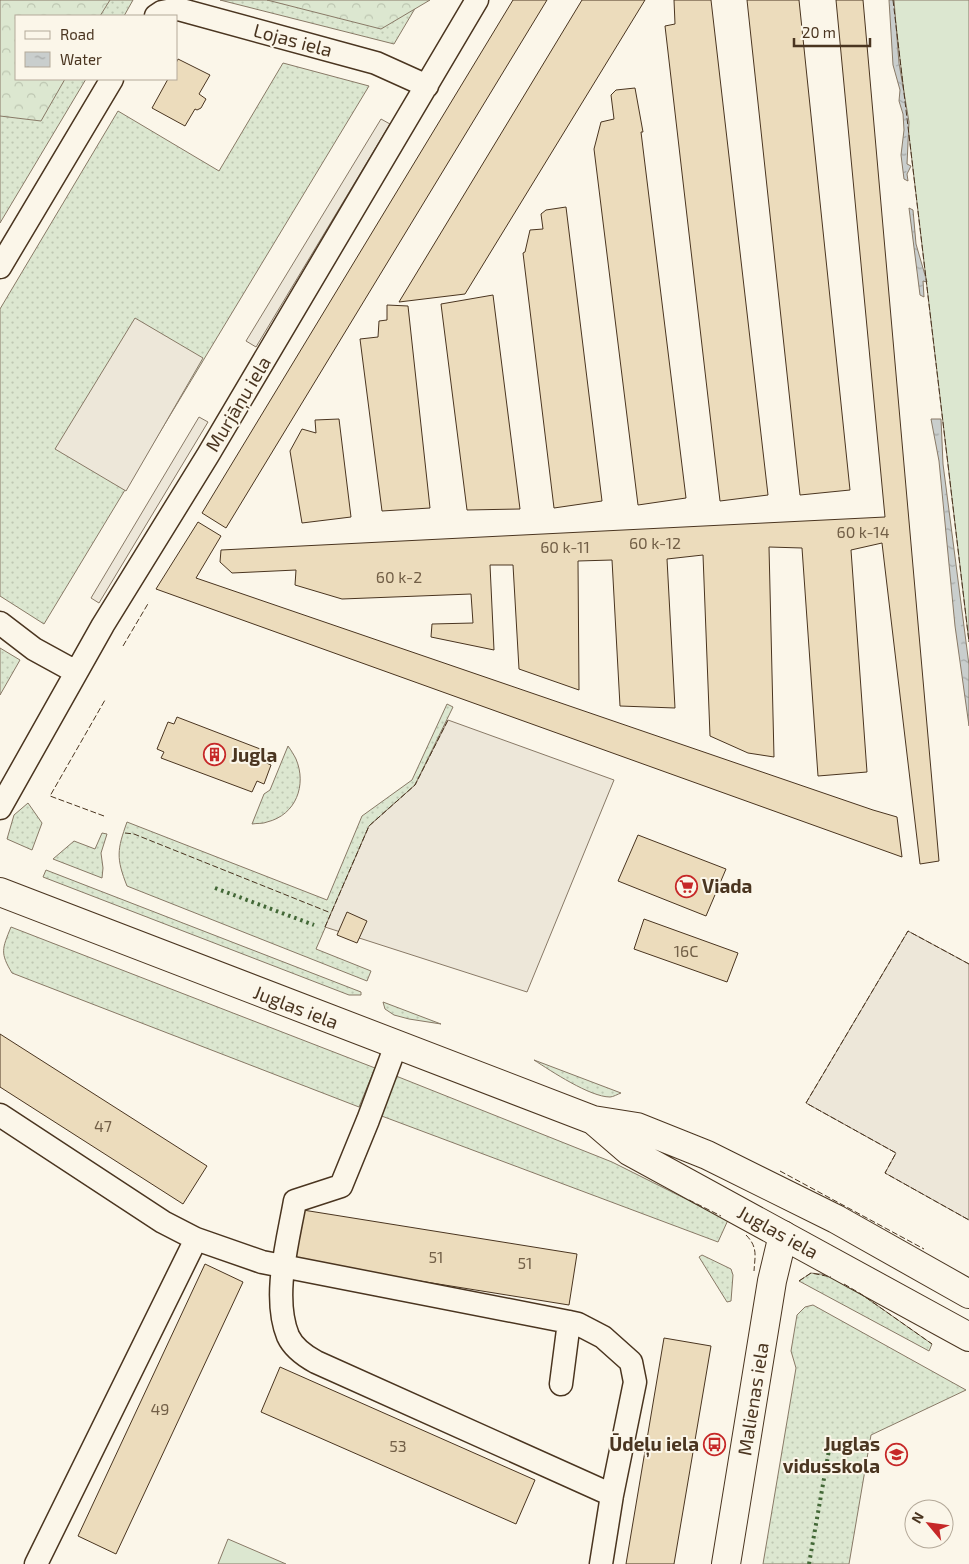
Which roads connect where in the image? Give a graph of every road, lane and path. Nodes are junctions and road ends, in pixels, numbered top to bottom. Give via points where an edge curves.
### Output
1 (477, 0) edge
2 (158, 15) edge
3 (111, 80) edge
4 (427, 86) junction
5 (0, 267) edge
6 (0, 623) edge
7 (76, 672) junction
8 (0, 808) edge
9 (0, 892) edge
10 (396, 1045) junction
11 (0, 1114) edge
12 (593, 1120) junction
13 (800, 1200) junction
14 (783, 1235) junction
15 (196, 1239) junction
16 (283, 1267) junction
17 (969, 1294) edge
18 (569, 1322) junction
19 (969, 1338) edge
20 (561, 1384) dead end
21 (612, 1495) junction
22 (36, 1564) edge
23 (601, 1564) edge
24 (726, 1564) edge

1 - 4 street, Murjāņu iela
2 - 4 street, Lojas iela via 178,9 376,63
3 - 5 street
4 - 7 street, Murjāņu iela
6 - 7 street via 34,649
7 - 8 street, Murjāņu iela
9 - 10 main road, Juglas iela
10 - 12 main road, Juglas iela
10 - 16 street via 341,1186 295,1201
11 - 15 street via 163,1222
12 - 13 main road, Juglas iela via 637,1127 708,1155
12 - 14 main road, Juglas iela via 629,1151
13 - 14 main road, Malienas iela
13 - 17 main road, Juglas iela
14 - 19 main road, Juglas iela
14 - 24 main road, Malienas iela via 772,1282
15 - 16 street
15 - 22 street
16 - 18 street
16 - 21 street via 281,1303 288,1336 303,1355
18 - 20 street
18 - 21 street via 603,1336 631,1362 635,1382
21 - 23 street

